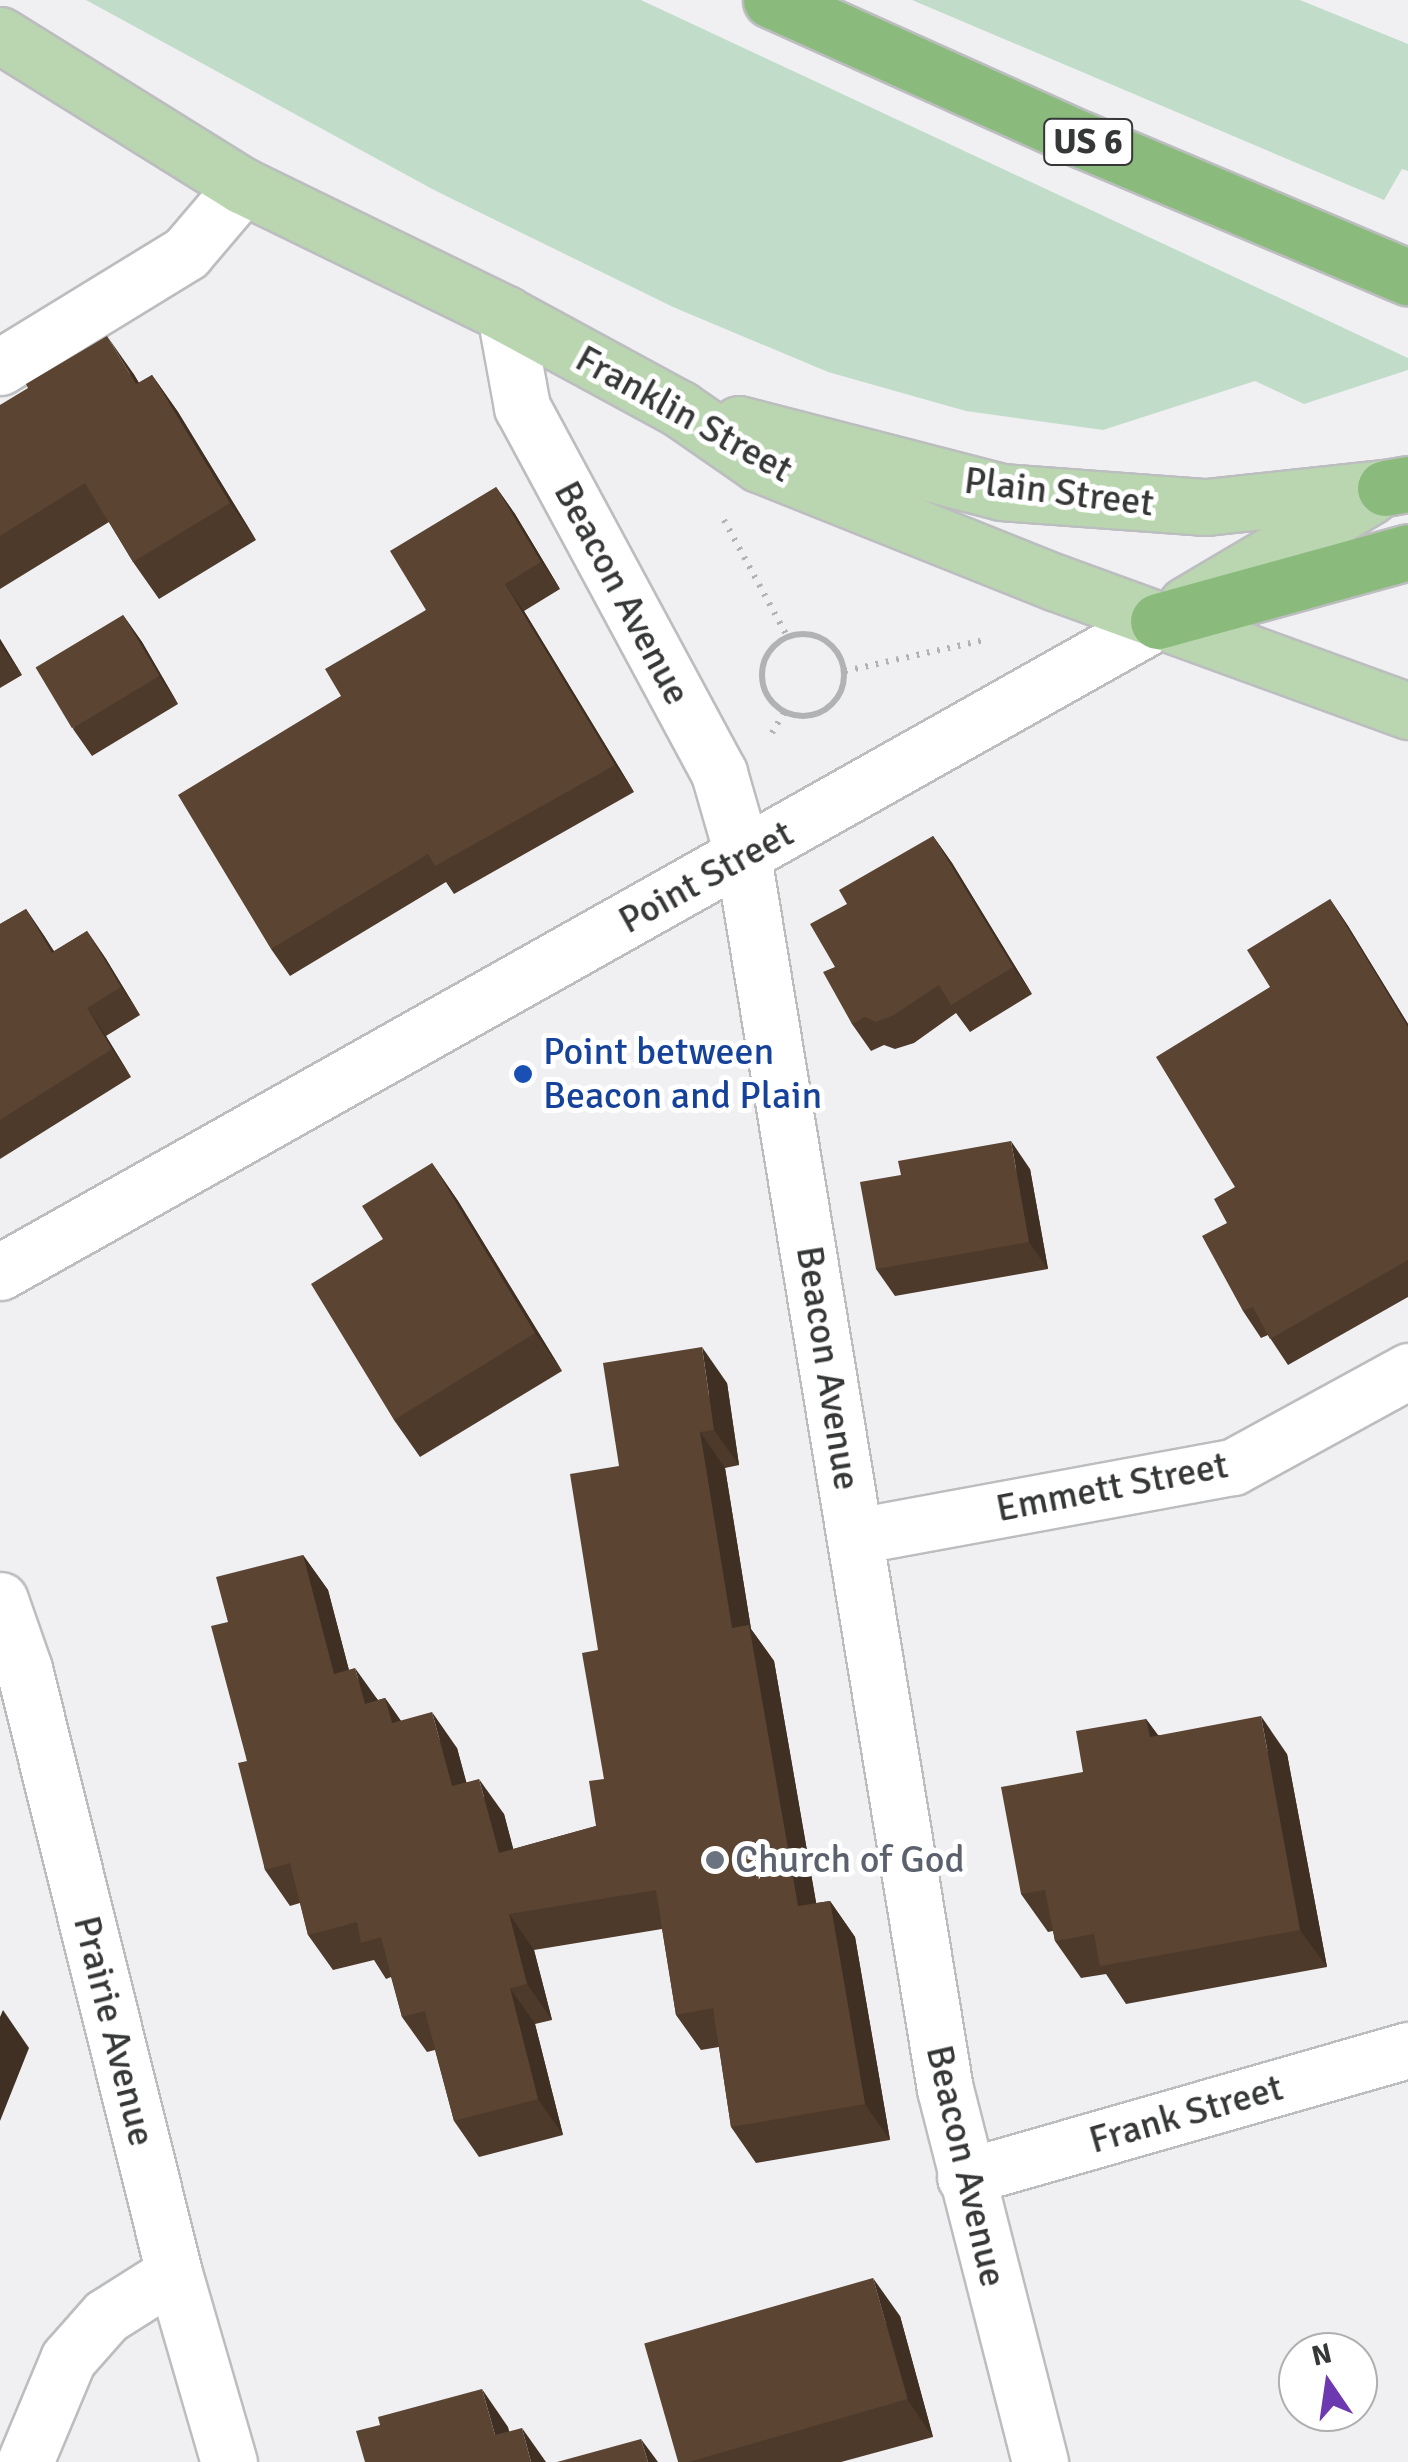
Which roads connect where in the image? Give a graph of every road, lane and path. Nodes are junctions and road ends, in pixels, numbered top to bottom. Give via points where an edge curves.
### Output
1 (771, 0) edge
2 (0, 35) edge
3 (244, 186) junction
4 (1408, 277) edge
5 (505, 314) junction
6 (0, 367) edge
7 (680, 409) junction
8 (1400, 483) edge
9 (720, 506) dead end
10 (1408, 552) edge
11 (1158, 621) junction
12 (788, 638) junction
13 (994, 638) dead end
14 (845, 671) junction
15 (1408, 710) edge
16 (743, 856) junction
17 (0, 1272) edge
18 (1408, 1372) edge
19 (856, 1536) junction
20 (0, 1600) edge
21 (1408, 2050) edge
22 (965, 2177) junction
23 (174, 2273) junction
24 (25, 2462) edge
25 (229, 2462) edge
26 (1040, 2462) edge

1 - 4 highway, US 6
2 - 3 main road, Franklin Street
3 - 5 main road, Franklin Street
3 - 6 street via 186,253
5 - 7 main road, Franklin Street
5 - 16 street, Beacon Avenue via 522,407 719,772
7 - 8 main road, Plain Street via 1000,492 1206,507
7 - 11 main road, Franklin Street via 759,464
8 - 11 main road, Point Street
9 - 12 path
10 - 11 highway
11 - 15 main road, Franklin Street
11 - 16 street, Point Street
12 - 14 path via 826,642
12 - 14 path via 763,666 765,692 784,712 824,710 835,701
13 - 14 path
16 - 17 street, Point Street
16 - 19 street, Beacon Avenue
18 - 19 street, Emmett Street via 1233,1467
19 - 22 street, Beacon Avenue via 944,2089
20 - 23 street, Prairie Avenue via 24,1669
21 - 22 street, Frank Street
22 - 26 street, Beacon Avenue
23 - 24 street via 106,2316 68,2359
23 - 25 street, Prairie Avenue

